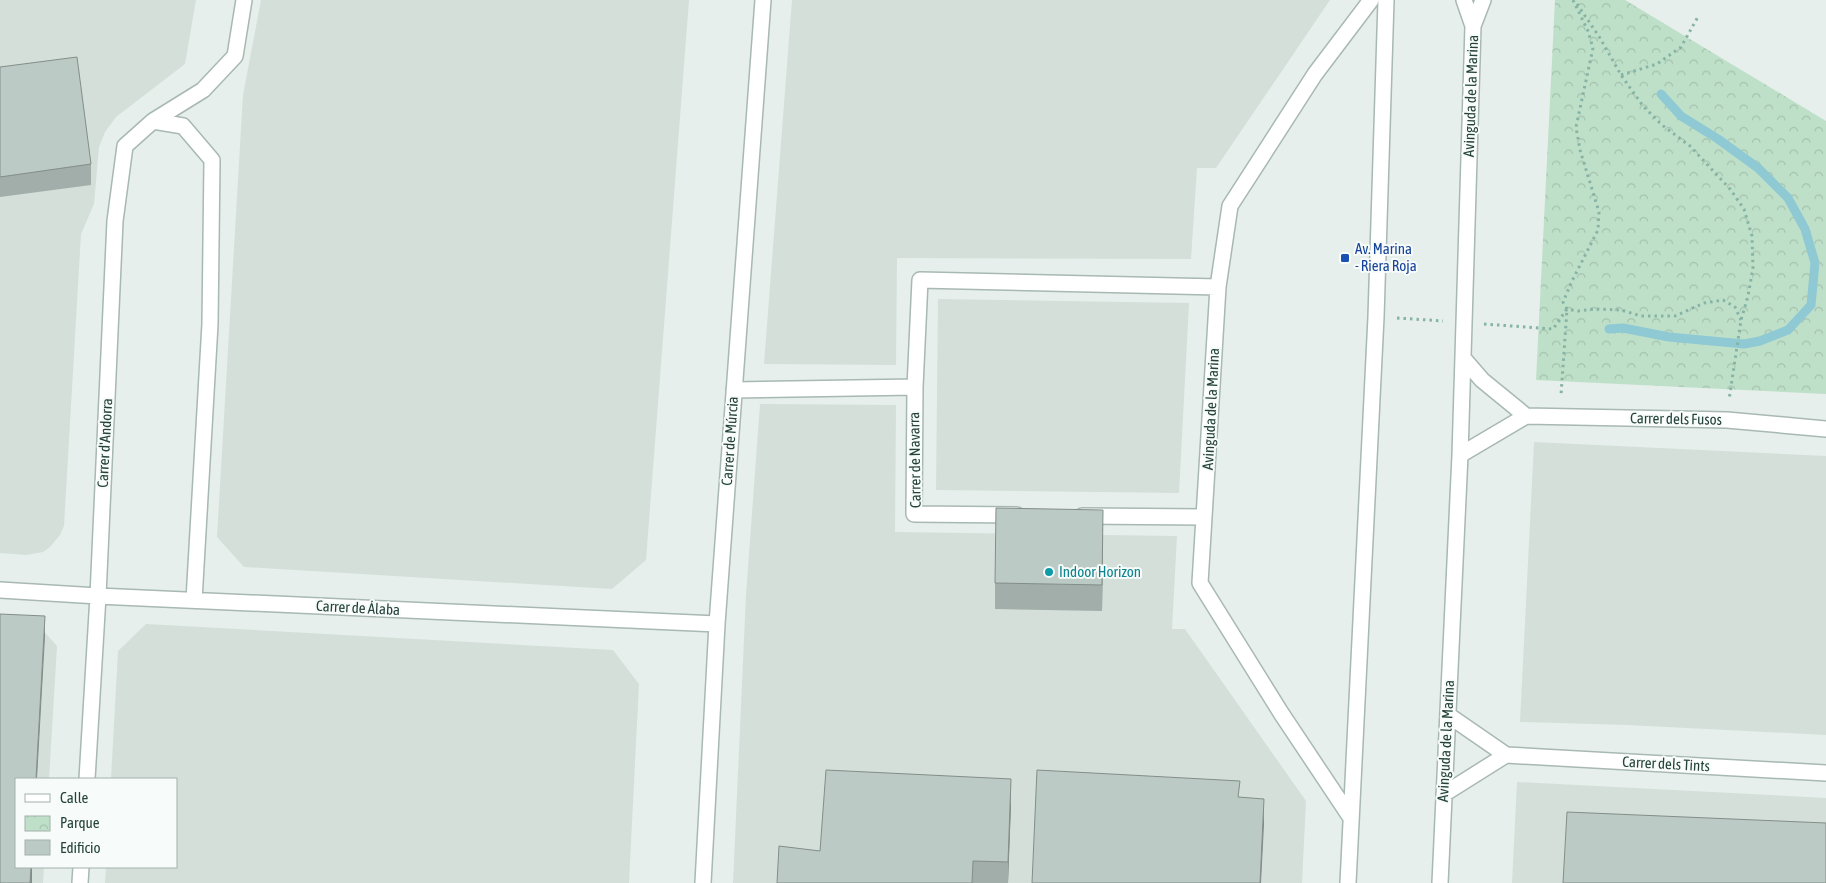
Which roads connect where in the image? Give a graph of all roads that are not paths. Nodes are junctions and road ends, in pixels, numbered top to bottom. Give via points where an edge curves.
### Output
1 (244, 0) edge
2 (763, 0) edge
3 (1371, 0) edge
4 (1386, 0) edge
5 (1464, 0) edge
6 (1483, 0) edge
7 (1473, 26) junction
8 (153, 121) junction
9 (1218, 287) junction
10 (1463, 358) junction
11 (915, 387) junction
12 (734, 390) junction
13 (1526, 416) junction
14 (1826, 428) edge
15 (1460, 455) junction
16 (1030, 516) edge
17 (1069, 516) edge
18 (1204, 517) junction
19 (0, 590) edge
20 (98, 596) junction
21 (194, 600) junction
22 (717, 624) junction
23 (1448, 715) junction
24 (1506, 755) junction
25 (1826, 773) edge
26 (87, 778) edge
27 (1444, 794) junction
28 (1351, 818) junction
29 (81, 868) edge
30 (80, 883) edge
31 (703, 883) edge
32 (1348, 883) edge
33 (1440, 883) edge

1 - 8 street, Carrer d'Andorra via 235,56 203,90
2 - 12 street, Carrer de Múrcia
3 - 9 street, Avinguda de la Marina via 1315,74 1230,206
4 - 28 street via 1376,317
5 - 7 street, Avinguda de la Marina
6 - 7 street
7 - 10 street, Avinguda de la Marina
8 - 20 street, Carrer d'Andorra via 125,146 115,221
8 - 21 street via 183,126 212,160 210,324
9 - 11 street, Carrer de Navarra via 920,280
9 - 18 street, Avinguda de la Marina
10 - 13 street via 1482,380
10 - 15 street, Avinguda de la Marina
11 - 12 street
11 - 16 street, Carrer de Navarra via 914,514
12 - 22 street, Carrer de Múrcia
13 - 14 street, Carrer dels Fusos via 1727,420
13 - 15 street
15 - 23 street, Avinguda de la Marina
17 - 18 street
18 - 28 street, Avinguda de la Marina via 1200,582 1281,714
19 - 20 street, Carrer de Álaba
20 - 21 street, Carrer de Álaba
20 - 26 street, Carrer d'Andorra
21 - 22 street, Carrer de Álaba
22 - 31 street, Carrer de Múrcia
23 - 24 street
23 - 27 street, Avinguda de la Marina
24 - 25 street, Carrer dels Tints
24 - 27 street
27 - 33 street, Avinguda de la Marina
28 - 32 street
29 - 30 street

